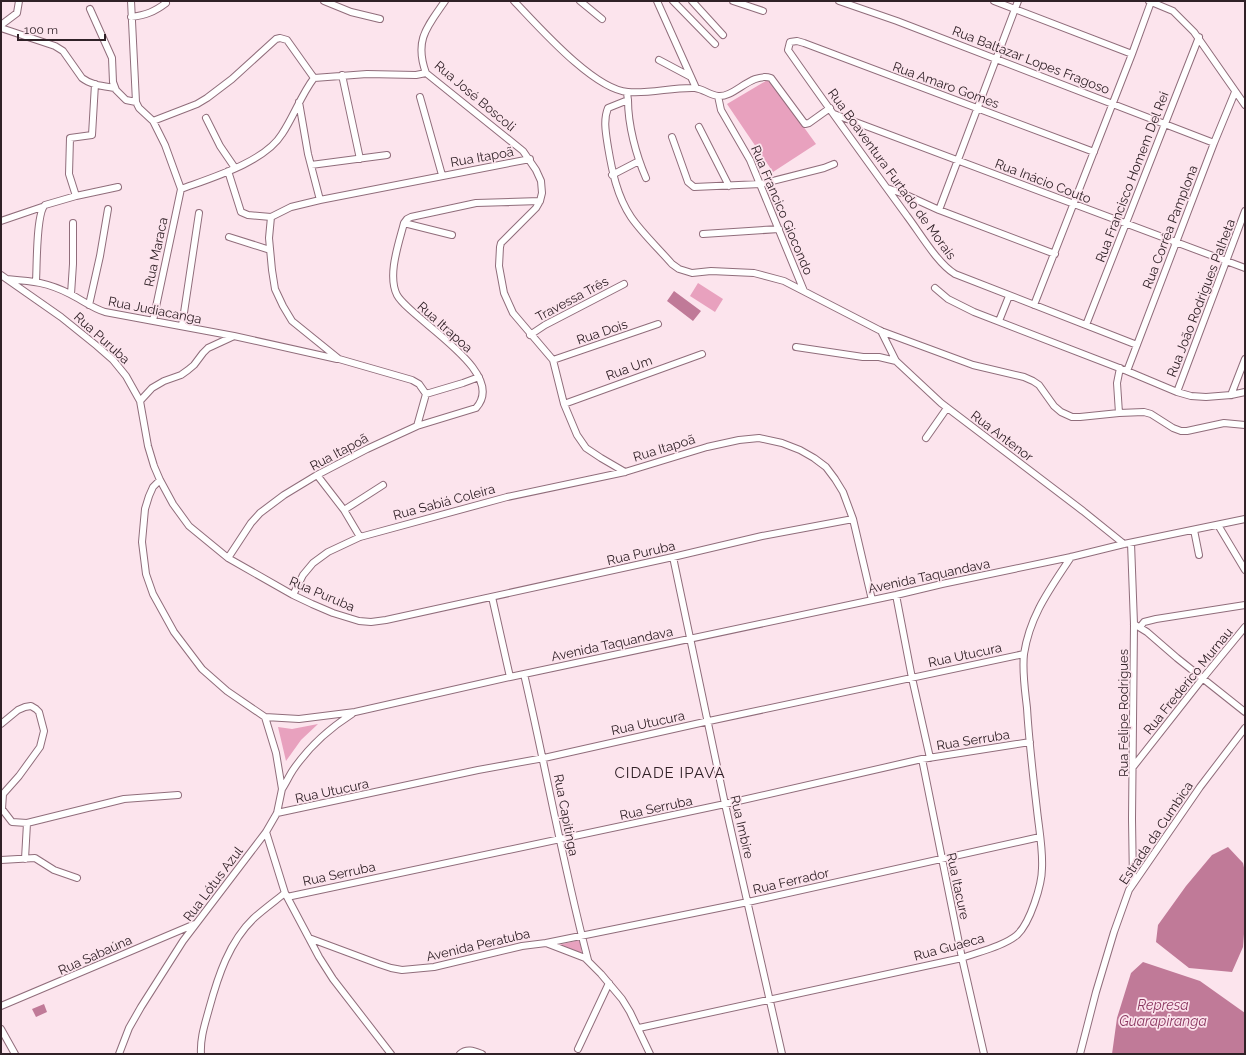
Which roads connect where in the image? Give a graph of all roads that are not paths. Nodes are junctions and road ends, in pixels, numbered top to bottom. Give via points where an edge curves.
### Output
1 (19, 1) edge
2 (131, 1) edge
3 (173, 1) edge
4 (324, 1) edge
5 (445, 1) edge
6 (514, 1) edge
7 (580, 1) edge
8 (657, 1) edge
9 (672, 1) edge
10 (692, 1) edge
11 (733, 1) edge
12 (840, 1) edge
13 (994, 1) edge
14 (1018, 1) edge
15 (1150, 1) edge
16 (166, 2) edge
17 (742, 3) edge
18 (90, 9) dead end
19 (1015, 9) junction
20 (763, 12) dead end
21 (131, 17) junction
22 (380, 19) dead end
23 (602, 19) dead end
24 (1, 27) edge
25 (723, 35) dead end
26 (1199, 37) junction
27 (790, 42) joint
28 (715, 44) dead end
29 (1132, 54) junction
30 (996, 58) junction
31 (659, 60) dead end
32 (426, 73) junction
33 (342, 76) junction
34 (692, 77) junction
35 (314, 78) junction
36 (95, 84) junction
37 (115, 88) junction
38 (696, 88) junction
39 (628, 92) junction
40 (1235, 92) junction
41 (718, 96) junction
42 (420, 97) dead end
43 (628, 100) junction
44 (136, 102) junction
45 (300, 102) junction
46 (1113, 103) junction
47 (1245, 105) edge
48 (830, 108) junction
49 (977, 108) junction
50 (834, 114) junction
51 (206, 118) dead end
52 (152, 121) junction
53 (1164, 123) junction
54 (699, 127) dead end
55 (672, 137) dead end
56 (1214, 142) junction
57 (1094, 152) junction
58 (387, 155) dead end
59 (360, 159) junction
60 (530, 159) junction
61 (957, 160) junction
62 (639, 161) junction
63 (834, 164) dead end
64 (311, 166) junction
65 (235, 168) junction
66 (228, 171) junction
67 (442, 175) junction
68 (612, 175) junction
69 (646, 178) dead end
70 (761, 184) junction
71 (729, 186) junction
72 (118, 187) dead end
73 (181, 188) junction
74 (887, 188) junction
75 (76, 196) junction
76 (320, 200) junction
77 (540, 201) junction
78 (1074, 204) junction
79 (42, 207) junction
80 (108, 210) dead end
81 (939, 210) junction
82 (1245, 211) edge
83 (199, 214) dead end
84 (271, 217) junction
85 (1, 221) edge
86 (73, 223) dead end
87 (404, 223) junction
88 (1126, 224) junction
89 (779, 229) junction
90 (703, 234) dead end
91 (452, 235) dead end
92 (229, 237) dead end
93 (1176, 242) junction
94 (270, 250) junction
95 (1055, 254) junction
96 (1226, 260) junction
97 (1245, 268) edge
98 (4, 277) edge
99 (36, 281) junction
100 (624, 284) dead end
101 (935, 288) dead end
102 (804, 291) junction
103 (71, 294) junction
104 (1009, 296) junction
105 (89, 305) junction
106 (1034, 305) junction
107 (153, 321) junction
108 (999, 321) junction
109 (658, 324) dead end
110 (1086, 325) junction
111 (182, 326) junction
112 (882, 331) junction
113 (530, 335) junction
114 (234, 336) junction
115 (1137, 345) junction
116 (796, 347) dead end
117 (702, 354) dead end
118 (1245, 359) edge
119 (339, 360) junction
120 (553, 360) junction
121 (896, 361) junction
122 (1120, 368) junction
123 (1127, 371) junction
124 (479, 377) junction
125 (1177, 392) junction
126 (1245, 392) edge
127 (426, 394) junction
128 (1232, 395) junction
129 (140, 401) junction
130 (564, 404) junction
131 (947, 408) junction
132 (1119, 413) junction
133 (1245, 425) edge
134 (418, 426) junction
135 (926, 438) dead end
136 (625, 472) junction
137 (317, 475) junction
138 (160, 480) junction
139 (383, 485) dead end
140 (344, 510) junction
141 (853, 519) junction
142 (1245, 519) edge
143 (1218, 525) junction
144 (1194, 530) junction
145 (360, 537) junction
146 (1128, 543) junction
147 (1199, 555) dead end
148 (673, 557) junction
149 (1071, 557) junction
150 (228, 558) junction
151 (1245, 570) edge
152 (293, 595) junction
153 (896, 595) junction
154 (492, 597) junction
155 (872, 600) junction
156 (1245, 605) edge
157 (1137, 625) junction
158 (1245, 627) edge
159 (691, 638) junction
160 (1024, 654) junction
161 (524, 674) junction
162 (510, 677) junction
163 (912, 678) junction
164 (1203, 678) junction
165 (355, 712) junction
166 (1245, 712) edge
167 (265, 717) junction
168 (709, 721) junction
169 (1, 724) edge
170 (1245, 728) edge
171 (1030, 742) junction
172 (544, 758) junction
173 (930, 758) junction
174 (922, 759) junction
175 (1134, 767) junction
176 (282, 789) junction
177 (178, 795) dead end
178 (725, 804) junction
179 (277, 813) junction
180 (26, 824) junction
181 (266, 832) junction
182 (1040, 837) junction
183 (560, 839) junction
184 (25, 859) junction
185 (941, 859) junction
186 (1, 860) edge
187 (77, 878) dead end
188 (1133, 883) junction
189 (286, 895) junction
190 (748, 902) junction
191 (197, 923) junction
192 (581, 936) junction
193 (309, 938) junction
194 (546, 942) junction
195 (962, 958) junction
196 (588, 960) junction
197 (609, 983) junction
198 (770, 1000) junction
199 (2, 1006) edge
200 (639, 1028) junction
201 (1, 1029) edge
202 (4, 1041) edge
203 (578, 1049) dead end
204 (15, 1054) edge
205 (119, 1054) edge
206 (201, 1054) edge
207 (391, 1054) edge
208 (460, 1054) edge
209 (482, 1054) edge
210 (650, 1054) edge
211 (782, 1054) edge
212 (984, 1054) edge
213 (1080, 1054) edge

1 - 24 street via 17,13
2 - 21 street
3 - 16 street
4 - 22 street via 351,12
5 - 32 street, Rua José Boscoli via 422,37 421,54
6 - 39 street via 561,50 596,79 605,85
7 - 23 street
8 - 34 street
9 - 28 street
10 - 25 street
11 - 17 street
12 - 30 street, Rua Baltazar Lopes Fragoso
13 - 19 street
14 - 19 street
15 - 26 street via 1173,11
15 - 29 street
16 - 21 street via 145,15
17 - 20 street
18 - 37 street via 112,58
19 - 29 street
19 - 30 street
21 - 44 street
24 - 36 street via 55,46 63,51 82,78
26 - 40 street
26 - 53 street, Rua Francisco Homem Del Rei
27 - 48 street, Rua Boaventura Furtado de Morais via 788,50
27 - 49 street, Rua Amaro Gomes via 804,43
29 - 46 street
30 - 46 street, Rua Baltazar Lopes Fragoso
30 - 49 street
31 - 34 street
32 - 33 street
32 - 60 street, Rua José Boscoli via 513,142
33 - 35 street
33 - 59 street
34 - 38 street
35 - 45 street
35 - 52 street via 287,40 276,39 207,98
36 - 37 street
36 - 75 street via 92,135 70,138 69,174
37 - 44 street via 126,100
38 - 39 street
38 - 41 street
39 - 43 street
40 - 47 street
40 - 56 street, Rua Corrêa Pamplona
41 - 48 street via 766,76 771,78 805,124
41 - 70 street, Rua Francico Giocondo via 721,110 746,150
42 - 67 street
43 - 62 street
43 - 68 street via 608,108 605,116
44 - 52 street
45 - 64 street
45 - 65 street via 282,136 263,154
46 - 53 street, Rua Baltazar Lopes Fragoso
46 - 57 street
48 - 50 street, Rua Boaventura Furtado de Morais
49 - 57 street, Rua Amaro Gomes
49 - 61 street
50 - 61 street, Rua Inácio Couto
50 - 74 street, Rua Boaventura Furtado de Morais
51 - 65 street
52 - 73 street via 165,145
53 - 56 street, Rua Baltazar Lopes Fragoso
53 - 88 street, Rua Francisco Homem Del Rei
54 - 71 street
55 - 71 street via 690,185
56 - 93 street, Rua Corrêa Pamplona
57 - 78 street
58 - 59 street
59 - 64 street
60 - 67 street, Rua Itapoã
60 - 77 street, Rua Itapoã via 541,181
61 - 78 street, Rua Inácio Couto
61 - 81 street
62 - 68 street
62 - 69 street
63 - 70 street
64 - 76 street
65 - 66 street
66 - 73 street
66 - 84 street via 241,212
67 - 76 street, Rua Itapoã
68 - 102 street via 631,217 679,269 692,273 754,273 784,281
70 - 71 street
70 - 89 street, Rua Francico Giocondo
72 - 75 street
73 - 107 street, Rua Maraca
74 - 81 street
74 - 104 street, Rua Boaventura Furtado de Morais via 949,270
75 - 79 street
76 - 84 street, Rua Itapoã via 291,207
77 - 87 street via 476,203 411,217
77 - 113 street, Rua Itapoã via 500,247 499,266 504,293 513,313
78 - 88 street, Rua Inácio Couto
78 - 95 street
79 - 85 street
79 - 99 street
80 - 105 street
81 - 95 street
82 - 96 street, Rua João Rodrigues Palheta
83 - 111 street
84 - 94 street
86 - 103 street
87 - 91 street
87 - 124 street, Rua Itrapoa via 393,272 397,294 407,307 456,348
88 - 93 street, Rua Inácio Couto
88 - 110 street, Rua Francisco Homem Del Rei
89 - 90 street
89 - 102 street, Rua Francico Giocondo
92 - 94 street
93 - 96 street, Rua Inácio Couto
93 - 115 street, Rua Corrêa Pamplona
94 - 119 street via 275,289 292,321
95 - 106 street
96 - 97 street, Rua Inácio Couto
96 - 125 street, Rua João Rodrigues Palheta
98 - 99 street, Rua Judiacanga
98 - 129 street, Rua Puruba via 98,346 126,376
99 - 103 street, Rua Judiacanga
100 - 113 street, Travessa Três
101 - 108 street via 948,299
102 - 112 street
103 - 105 street, Rua Judiacanga
104 - 106 street, Rua Boaventura Furtado de Morais
104 - 108 street
105 - 107 street, Rua Judiacanga via 105,312
106 - 110 street, Rua Boaventura Furtado de Morais
107 - 111 street, Rua Judiacanga
108 - 122 street
109 - 120 street, Rua Dois
110 - 115 street, Rua Boaventura Furtado de Morais
111 - 114 street, Rua Judiacanga
112 - 121 street, Rua Antenor
112 - 132 street via 973,365 1033,381 1039,385 1054,406 1072,417
113 - 120 street, Rua Itapoã
114 - 119 street, Rua Judiacanga
114 - 129 street via 208,348 188,370 152,388
115 - 123 street, Rua Corrêa Pamplona
116 - 121 street
117 - 130 street, Rua Um
118 - 128 street
119 - 127 street via 412,380 419,384
120 - 130 street, Rua Itapoã
121 - 131 street, Rua Antenor
122 - 123 street
122 - 132 street via 1117,383
123 - 125 street
124 - 127 street
124 - 134 street, Rua Itrapoa via 483,393 482,402 476,408
125 - 128 street via 1198,397
126 - 128 street
127 - 134 street
129 - 138 street, Rua Puruba via 148,446
130 - 136 street, Rua Itapoã via 577,435 586,448
131 - 135 street
131 - 146 street, Rua Antenor
132 - 133 street via 1151,414 1181,431 1224,424
134 - 137 street, Rua Itapoã
136 - 141 street, Rua Itapoã via 707,447 759,438 800,450 826,468 843,492
136 - 145 street, Rua Sabiá Coleira via 507,497
137 - 140 street
137 - 150 street, Rua Itapoã via 260,513
138 - 150 street, Rua Puruba via 173,504 190,526
138 - 167 street via 153,487 145,509 142,542 146,574 153,594 174,632 202,669 227,691
139 - 140 street
140 - 145 street
141 - 148 street, Rua Puruba via 762,536
141 - 155 street, Rua Itapoã
142 - 143 street, Avenida Taquandava
143 - 144 street, Avenida Taquandava
143 - 151 street
144 - 146 street, Avenida Taquandava
144 - 147 street
145 - 152 street, Rua Sabiá Coleira via 328,552 313,563 303,575
146 - 149 street, Avenida Taquandava
146 - 157 street, Rua Felipe Rodrigues
148 - 154 street, Rua Puruba
148 - 159 street, Rua Imbire
149 - 153 street, Avenida Taquandava
149 - 160 street, Rua Guaeca via 1040,604
150 - 152 street, Rua Puruba
152 - 154 street, Rua Puruba via 333,613 371,622
153 - 155 street, Avenida Taquandava
153 - 163 street
154 - 162 street
155 - 159 street, Avenida Taquandava
156 - 157 street via 1156,618
157 - 164 street
157 - 175 street, Rua Felipe Rodrigues
158 - 164 street, Rua Frederico Murnau
159 - 161 street, Avenida Taquandava
159 - 168 street, Rua Imbire
160 - 163 street, Rua Utucura
160 - 171 street, Rua Guaeca
161 - 162 street, Avenida Taquandava
161 - 172 street, Rua Capitinga
162 - 165 street, Avenida Taquandava
163 - 168 street, Rua Utucura
163 - 173 street
164 - 166 street
164 - 175 street, Rua Frederico Murnau
165 - 167 street, Avenida Taquandava via 299,719
165 - 176 street via 320,739 293,770
167 - 176 street, Rua Lótus Azul via 276,753
168 - 172 street, Rua Utucura
168 - 178 street, Rua Imbire
169 - 180 street via 18,710 31,706 39,712 44,731 40,747 3,794 2,809 12,822
170 - 188 street, Estrada da Cumbica
171 - 173 street, Rua Serruba
171 - 182 street, Rua Guaeca
172 - 179 street, Rua Utucura
172 - 183 street, Rua Capitinga
173 - 174 street, Rua Serruba
174 - 178 street, Rua Serruba
174 - 185 street, Rua Itacure
175 - 188 street, Rua Felipe Rodrigues
176 - 179 street, Rua Lótus Azul
177 - 180 street via 124,799
178 - 183 street, Rua Serruba
178 - 190 street, Rua Imbire
179 - 181 street, Rua Lótus Azul
180 - 184 street
181 - 189 street
181 - 191 street, Rua Lótus Azul
182 - 185 street, Rua Ferrador
182 - 195 street, Rua Guaeca via 1041,879 1029,917 1018,934 1004,943
183 - 189 street, Rua Serruba
183 - 192 street, Rua Capitinga
184 - 186 street
184 - 187 street via 35,858 54,870
185 - 190 street, Rua Ferrador
185 - 195 street, Rua Itacure
188 - 213 street, Estrada da Cumbica via 1114,932
189 - 193 street
189 - 206 street via 253,919 228,954 202,1033
190 - 192 street, Rua Ferrador
190 - 198 street, Rua Imbire
191 - 199 street, Rua Sabaúna
191 - 205 street, Rua Lótus Azul via 153,985 129,1028
192 - 194 street, Rua Ferrador
192 - 196 street, Rua Capitinga
193 - 194 street, Avenida Peratuba via 402,970 434,967
193 - 207 street via 333,979
194 - 196 street, Avenida Peratuba
195 - 198 street, Rua Guaeca
195 - 212 street, Rua Itacure
196 - 197 street, Avenida Peratuba
197 - 200 street, Avenida Peratuba
197 - 203 street
198 - 200 street, Rua Guaeca
198 - 211 street, Rua Imbire
200 - 210 street, Avenida Peratuba
201 - 202 street
202 - 204 street
208 - 209 street via 470,1050

